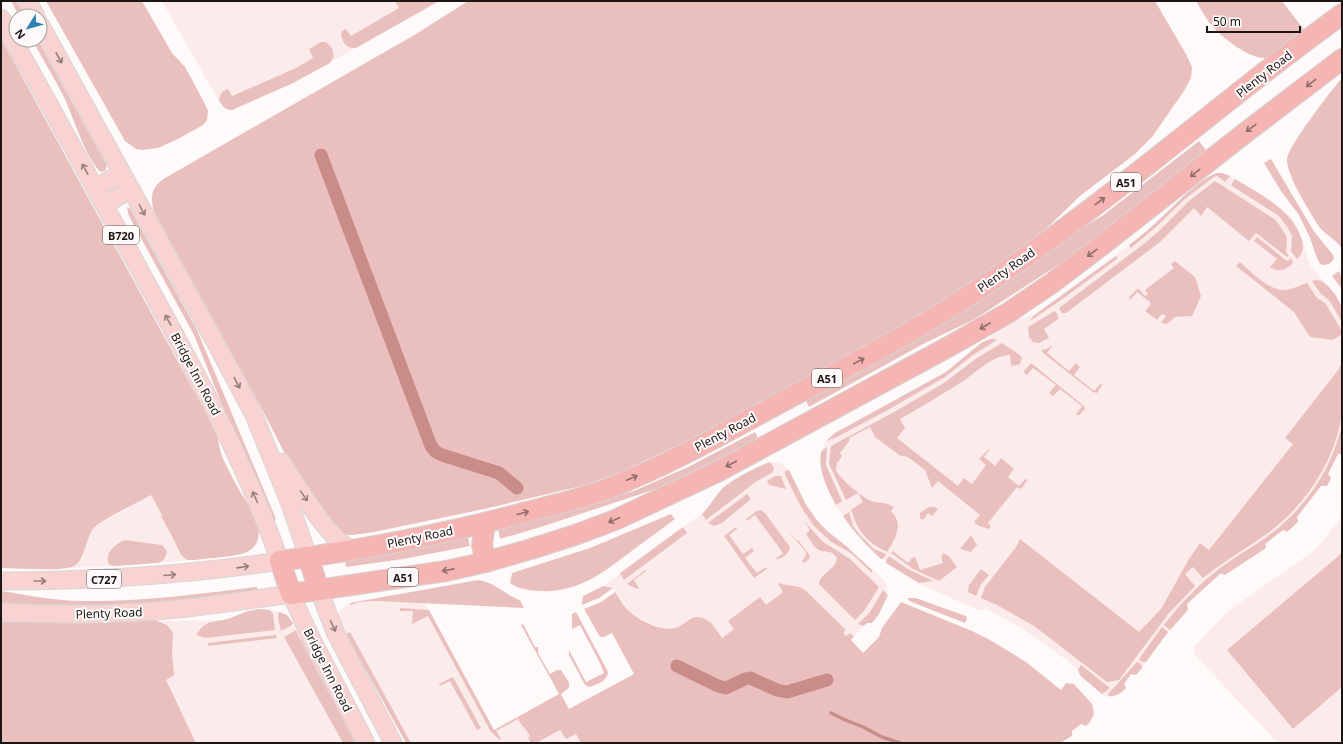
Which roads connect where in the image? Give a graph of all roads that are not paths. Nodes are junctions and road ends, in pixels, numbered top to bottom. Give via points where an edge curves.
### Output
1 (1342, 14) edge
2 (1, 18) edge
3 (48, 39) edge
4 (1342, 60) edge
5 (122, 173) junction
6 (95, 188) junction
7 (131, 189) junction
8 (104, 205) junction
9 (774, 407) junction
10 (254, 415) junction
11 (787, 434) junction
12 (485, 523) junction
13 (359, 549) junction
14 (308, 557) junction
15 (280, 561) junction
16 (486, 562) junction
17 (1, 580) edge
18 (319, 590) junction
19 (291, 594) junction
20 (1, 612) edge
21 (366, 743) edge
22 (393, 743) edge

9 -> 1 highway, Plenty Road / A51 via 925,323 987,284 1127,181
6 -> 2 main road, Bridge Inn Road / B720
3 -> 5 main road, Bridge Inn Road / B720
4 -> 11 highway, Plenty Road / A51 via 1052,283 1008,313
5 - 6 main road
5 - 7 main road, Bridge Inn Road / B720
6 - 8 main road, Bridge Inn Road / B720
7 - 8 main road
7 -> 10 main road, Bridge Inn Road / B720
15 -> 8 main road, Bridge Inn Road / B720 via 270,532 221,421
9 - 11 highway
12 -> 9 highway, Plenty Road / A51 via 607,489 685,453
10 -> 13 main road via 323,522 342,543
10 - 14 main road, Bridge Inn Road / B720 via 290,504
11 -> 16 highway, Plenty Road / A51 via 719,471 615,520
12 - 13 highway, Plenty Road / A51
12 - 16 highway via 482,545
13 - 14 highway, Plenty Road / A51
14 - 15 highway, Plenty Road / A51
14 - 18 highway, Bridge Inn Road / B720
17 -> 15 main road, Plenty Road / C727 via 130,578 206,572
15 - 19 highway, Bridge Inn Road / B720
16 -> 18 highway, Plenty Road / A51
18 - 19 highway, Plenty Road / A51
18 -> 22 main road, Bridge Inn Road via 335,632
19 - 20 main road, Plenty Road via 156,611 85,614
19 - 21 main road, Bridge Inn Road

